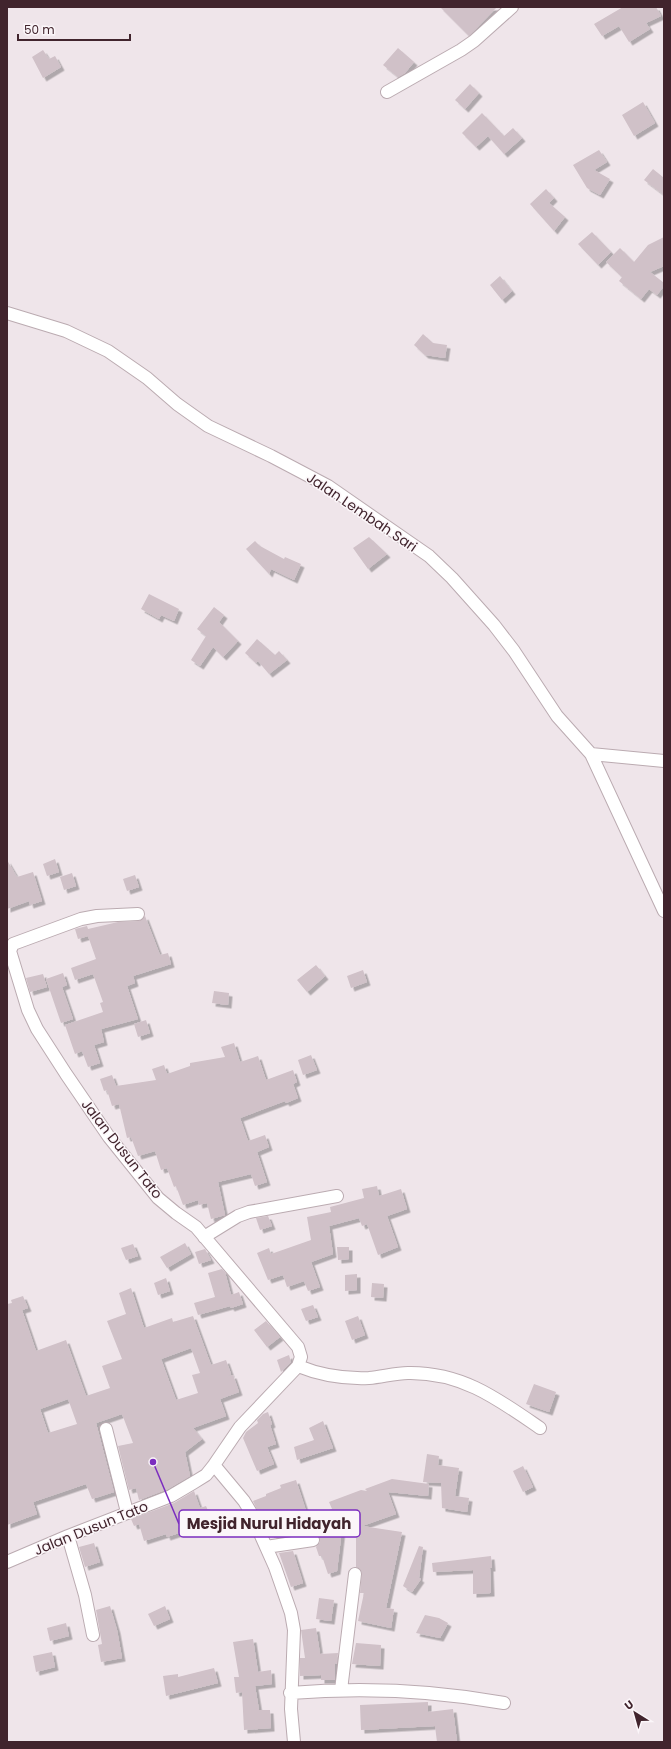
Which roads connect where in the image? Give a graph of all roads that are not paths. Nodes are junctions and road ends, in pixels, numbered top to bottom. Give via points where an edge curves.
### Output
1 (512, 7) edge
2 (387, 92) dead end
3 (7, 313) edge
4 (591, 754) junction
5 (664, 761) edge
6 (664, 911) edge
7 (138, 914) dead end
8 (8, 952) edge
9 (337, 1196) dead end
10 (204, 1237) junction
11 (298, 1366) junction
12 (540, 1428) dead end
13 (106, 1429) dead end
14 (214, 1465) junction
15 (127, 1512) junction
16 (68, 1536) junction
17 (312, 1540) dead end
18 (266, 1547) junction
19 (7, 1562) edge
20 (355, 1574) dead end
21 (93, 1635) dead end
22 (341, 1690) junction
23 (290, 1694) junction
24 (504, 1703) dead end
25 (294, 1742) edge

1 - 2 street via 468,45
3 - 4 street, Jalan Lembah Sari via 66,330 108,351 208,426 328,486 429,556 494,625 557,716
4 - 5 street
4 - 6 street, Jalan Lembah Sari
7 - 8 street, Jalan Dusun Tato via 97,916 71,922 14,944
8 - 10 street, Jalan Dusun Tato via 37,1028 109,1137 158,1198 196,1226
9 - 10 street via 249,1212
10 - 11 street, Jalan Dusun Tato via 298,1348 301,1357
11 - 12 street via 321,1374 369,1378 408,1373 461,1380 500,1400
11 - 14 street, Jalan Dusun Tato via 240,1427
13 - 15 street
14 - 15 street, Jalan Dusun Tato via 206,1475 176,1493
14 - 18 street via 244,1501
15 - 16 street, Jalan Dusun Tato
16 - 19 street, Jalan Dusun Tato
16 - 21 street via 85,1595
17 - 18 street
18 - 23 street via 291,1613 294,1630
20 - 22 street
22 - 23 street
22 - 24 street via 414,1690
23 - 25 street

